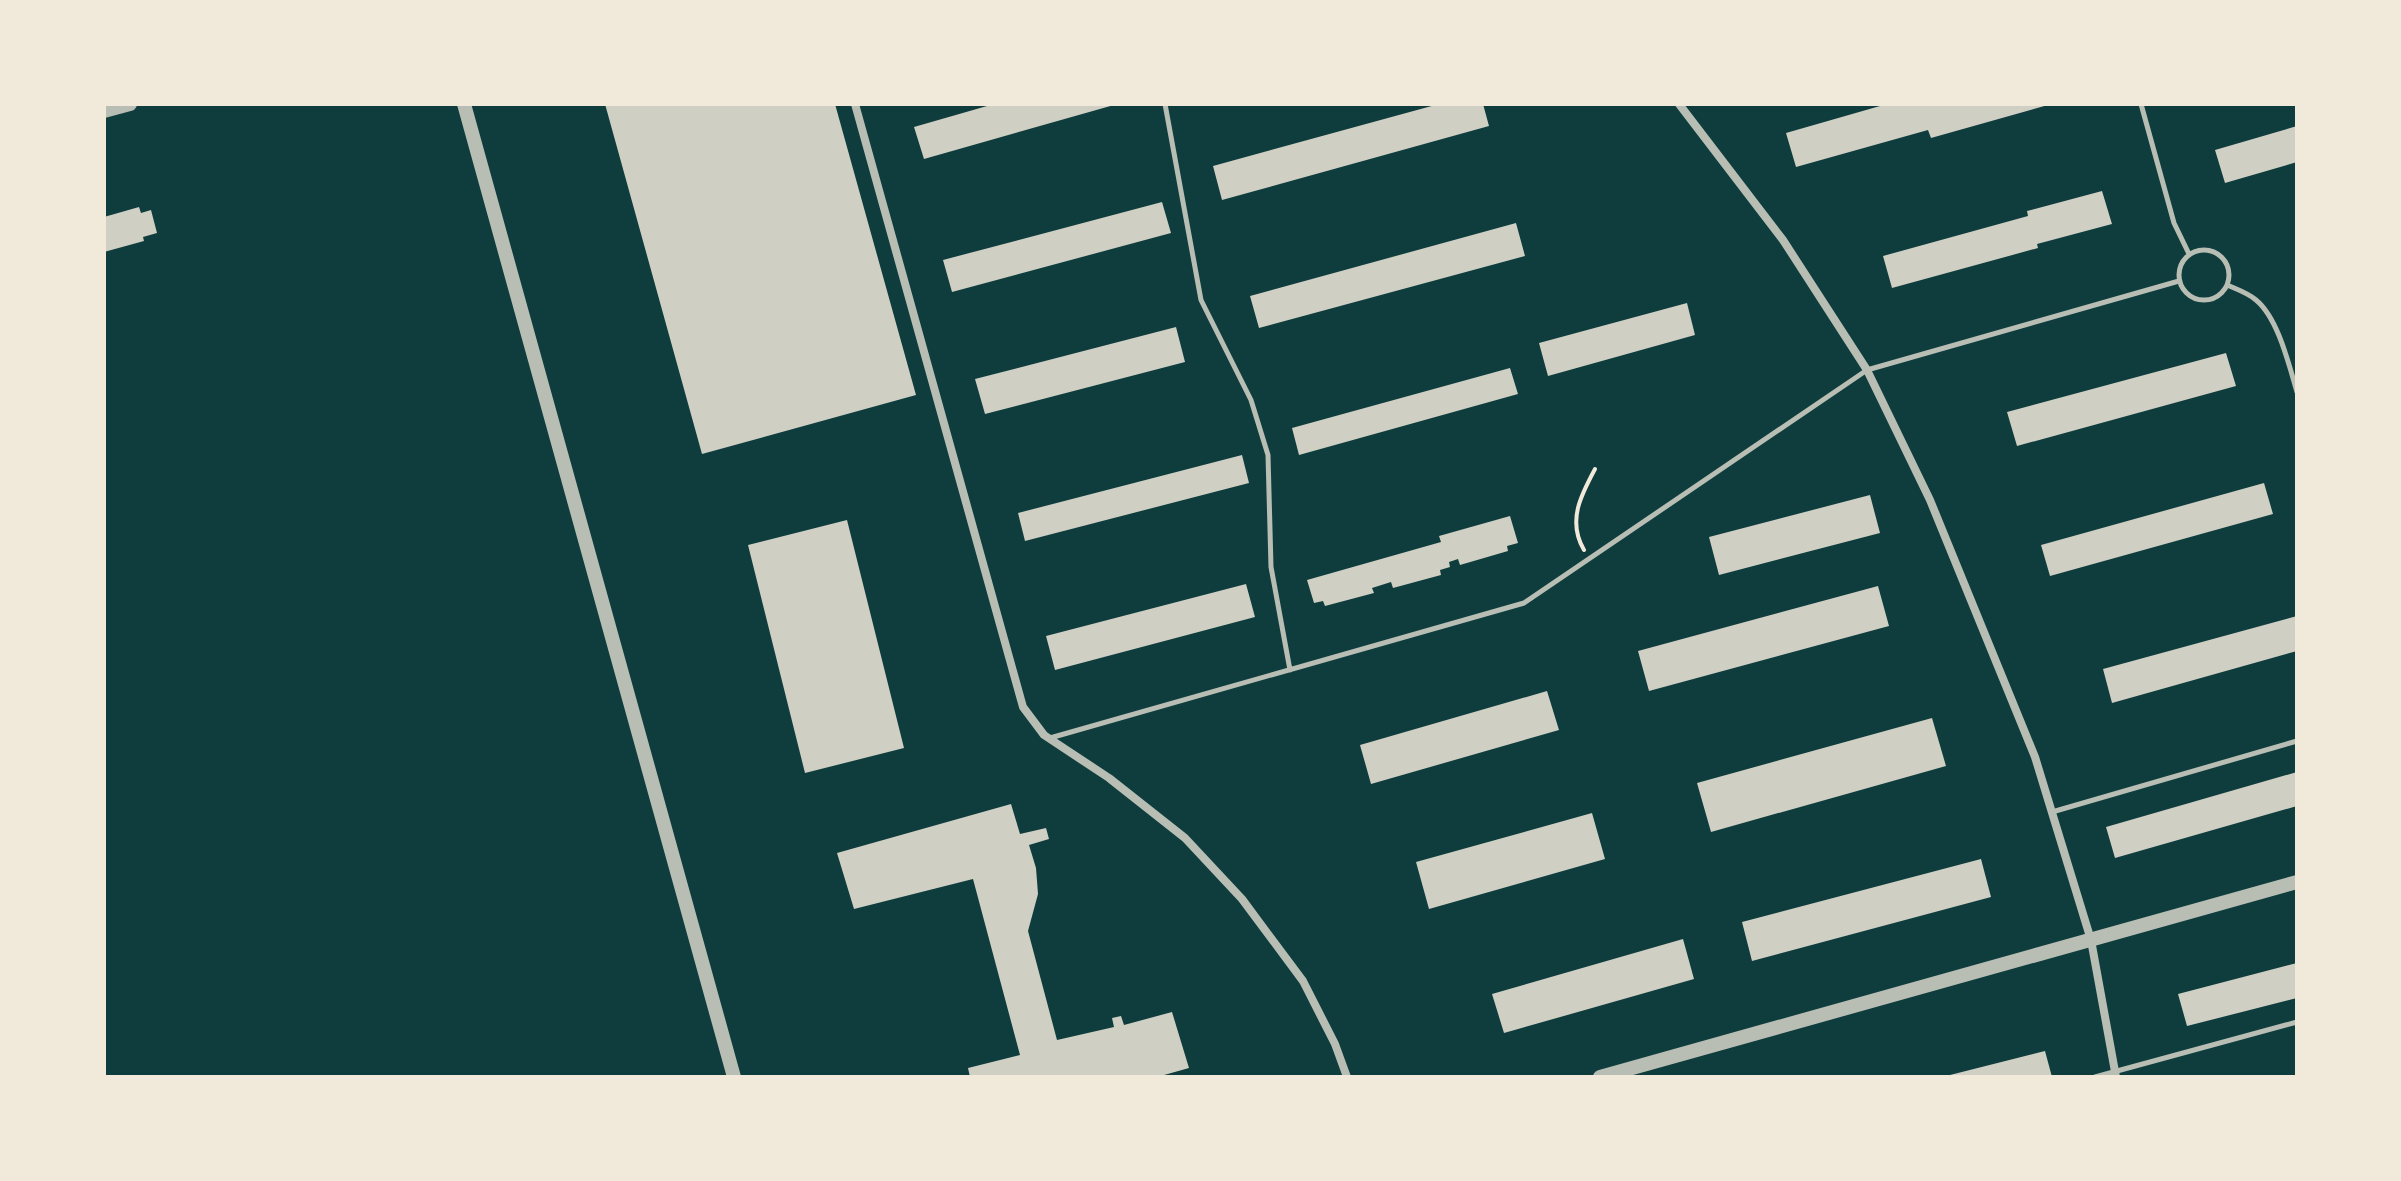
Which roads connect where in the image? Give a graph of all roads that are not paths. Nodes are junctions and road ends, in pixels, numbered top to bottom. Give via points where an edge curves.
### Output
1 (130, 104) edge
2 (464, 104) edge
3 (855, 104) edge
4 (1165, 104) edge
5 (1679, 104) edge
6 (2141, 104) edge
7 (104, 111) edge
8 (2189, 254) junction
9 (2179, 281) junction
10 (2227, 285) junction
11 (1867, 370) junction
12 (2297, 392) edge
13 (1290, 670) junction
14 (1049, 739) junction
15 (2297, 741) edge
16 (2052, 812) junction
17 (2297, 882) edge
18 (2091, 940) junction
19 (2297, 1022) edge
20 (2115, 1074) edge
21 (734, 1077) edge
22 (1347, 1077) edge
23 (1600, 1077) edge
24 (2095, 1077) edge

1 - 7 street
2 - 21 street
3 - 14 street via 1023,707
4 - 13 lane via 1201,300 1251,400 1268,455 1271,567
5 - 11 street via 1783,240
6 - 8 lane via 2174,223
8 - 9 lane
8 - 10 lane via 2208,249 2225,259
9 - 10 lane via 2191,297 2201,300 2220,295
9 - 11 lane
10 - 12 lane via 2256,300 2271,320
11 - 13 lane via 1524,603
11 - 16 street via 1984,627
13 - 14 lane
14 - 22 street via 1185,838 1242,899 1303,981
15 - 16 lane
16 - 18 street
17 - 18 street
18 - 20 street
18 - 23 street
19 - 20 lane
20 - 24 lane

